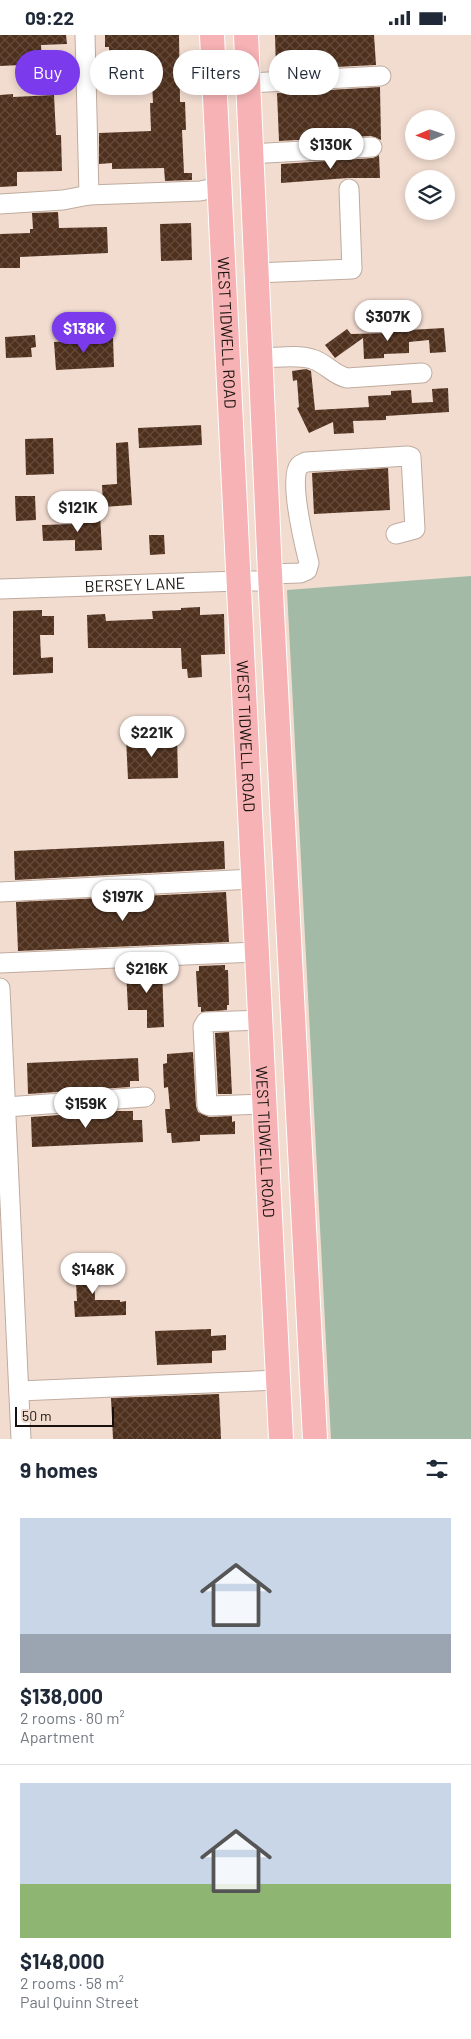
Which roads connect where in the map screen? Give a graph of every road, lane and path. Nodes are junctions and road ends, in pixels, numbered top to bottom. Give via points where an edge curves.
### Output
1 (85, 35) edge
2 (212, 35) edge
3 (246, 35) edge
4 (247, 50) edge
5 (381, 76) dead end
6 (259, 82) edge
7 (249, 95) edge
8 (372, 147) dead end
9 (251, 154) junction
10 (210, 189) junction
11 (349, 189) dead end
12 (89, 195) junction
13 (0, 204) edge
14 (256, 273) junction
15 (260, 358) junction
16 (230, 361) junction
17 (422, 373) dead end
18 (396, 534) dead end
19 (270, 578) junction
20 (239, 581) junction
21 (0, 589) edge
22 (250, 793) junction
23 (282, 797) junction
24 (253, 879) junction
25 (0, 892) edge
26 (257, 952) junction
27 (0, 963) edge
28 (0, 988) edge
29 (260, 1020) junction
30 (145, 1097) dead end
31 (263, 1104) junction
32 (6, 1107) junction
33 (268, 1214) junction
34 (304, 1219) junction
35 (278, 1381) junction
36 (19, 1391) junction
37 (22, 1439) edge
38 (281, 1439) edge
39 (314, 1439) edge

1 - 12 street
2 - 10 main road, WEST TIDWELL ROAD
3 - 4 main road, WEST TIDWELL ROAD
5 - 6 street
7 - 9 main road, WEST TIDWELL ROAD
8 - 9 street
9 - 14 main road, WEST TIDWELL ROAD
10 - 12 street
10 - 16 main road, WEST TIDWELL ROAD
11 - 14 street via 352,269
12 - 13 street
14 - 15 main road, WEST TIDWELL ROAD
15 - 16 main road
15 - 17 street via 313,359 347,378
15 - 19 main road, WEST TIDWELL ROAD
16 - 20 main road, WEST TIDWELL ROAD
18 - 19 street, BERSEY LANE via 415,529 411,457 306,462 296,472 297,510 309,563 307,570
19 - 20 street, BERSEY LANE
19 - 23 main road, WEST TIDWELL ROAD
20 - 21 street, BERSEY LANE
20 - 22 main road, WEST TIDWELL ROAD
22 - 23 main road
22 - 24 main road, WEST TIDWELL ROAD
23 - 34 main road, WEST TIDWELL ROAD
24 - 25 street
24 - 26 main road, WEST TIDWELL ROAD
26 - 27 street
26 - 29 main road, WEST TIDWELL ROAD
28 - 32 street
29 - 31 main road, WEST TIDWELL ROAD
29 - 31 street via 206,1022 203,1036 207,1105
30 - 32 street
31 - 33 main road, WEST TIDWELL ROAD
32 - 36 street
33 - 34 main road
33 - 35 main road, WEST TIDWELL ROAD
34 - 39 main road, WEST TIDWELL ROAD
35 - 36 street
35 - 38 main road, WEST TIDWELL ROAD
36 - 37 street

